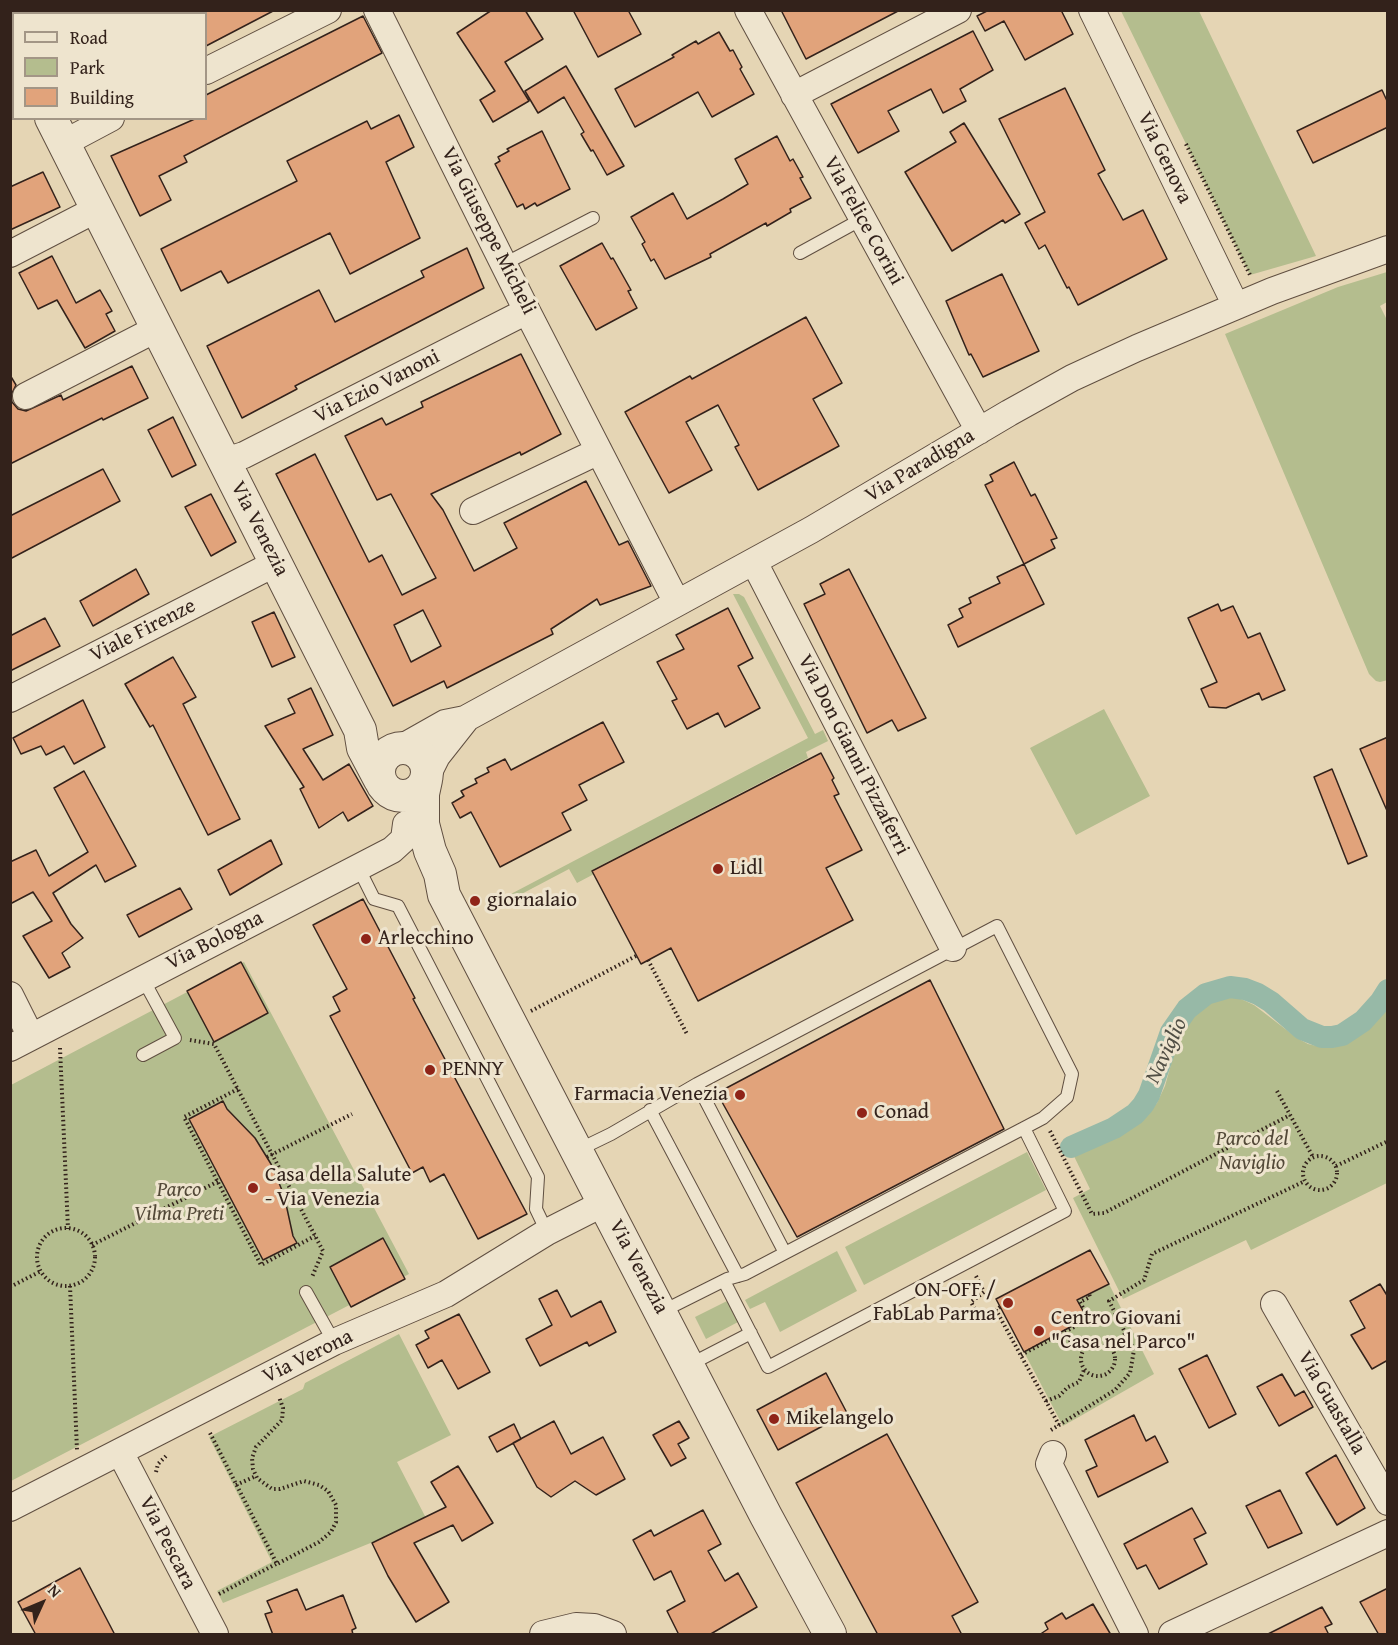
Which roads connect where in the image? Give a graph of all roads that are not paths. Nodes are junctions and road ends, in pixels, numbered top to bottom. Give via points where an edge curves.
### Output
1 (328, 10) edge
2 (377, 10) edge
3 (748, 10) edge
4 (958, 10) edge
5 (1092, 10) edge
6 (207, 70) edge
7 (794, 95) junction
8 (103, 120) edge
9 (58, 131) edge
10 (97, 209) junction
11 (593, 218) dead end
12 (862, 219) junction
13 (1388, 249) edge
14 (10, 254) edge
15 (800, 254) dead end
16 (504, 264) junction
17 (1236, 306) junction
18 (527, 310) junction
19 (158, 328) junction
20 (26, 396) dead end
21 (979, 430) junction
22 (599, 451) junction
23 (225, 461) junction
24 (473, 511) dead end
25 (753, 562) junction
26 (276, 563) junction
27 (677, 603) junction
28 (10, 699) edge
29 (468, 718) junction
30 (360, 730) junction
31 (398, 749) junction
32 (427, 777) junction
33 (383, 785) junction
34 (406, 824) junction
35 (358, 867) junction
36 (446, 898) junction
37 (953, 948) junction
38 (144, 979) junction
39 (10, 995) edge
40 (38, 1040) edge
41 (143, 1055) dead end
42 (697, 1084) junction
43 (650, 1110) junction
44 (1024, 1128) junction
45 (577, 1151) junction
46 (604, 1203) junction
47 (548, 1232) junction
48 (785, 1253) junction
49 (738, 1276) junction
50 (724, 1281) junction
51 (306, 1292) road end
52 (1274, 1304) dead end
53 (662, 1312) junction
54 (751, 1333) junction
55 (334, 1342) junction
56 (689, 1365) junction
57 (120, 1452) junction
58 (1053, 1454) road end
59 (1388, 1502) edge
60 (10, 1508) edge
61 (1388, 1533) edge
62 (215, 1635) edge
63 (543, 1635) edge
64 (613, 1635) edge
65 (830, 1635) edge
66 (1135, 1635) edge
67 (1172, 1635) edge

1 - 6 street
2 - 16 street, Via Giuseppe Micheli
3 - 7 street, Via Felice Corini
4 - 7 street
5 - 17 street, Via Genova
7 - 12 street, Via Felice Corini
8 - 9 street
9 - 10 street, Via Venezia
10 - 14 street
10 - 19 street, Via Venezia
11 - 16 lane
12 - 15 lane
12 - 21 street, Via Felice Corini
13 - 17 street, Via Paradigna
16 - 18 street, Via Giuseppe Micheli
17 - 21 street, Via Paradigna via 1072,378
18 - 22 street, Via Giuseppe Micheli
18 - 23 street, Via Ezio Vanoni
19 - 20 street
19 - 23 street, Via Venezia
21 - 25 street, Via Paradigna
22 - 24 street
22 - 27 street, Via Giuseppe Micheli
23 - 26 street, Via Venezia
25 - 27 street, Via Paradigna
25 - 37 street, Via Don Gianni Pizzaferri
26 - 28 street, Viale Firenze
26 - 30 street, Via Venezia
27 - 29 street, Via Paradigna
29 - 31 street, Via Paradigna via 445,723
29 - 32 street, Via Paradigna via 436,756
30 - 31 street, Via Venezia via 382,748
30 - 33 street, Via Venezia via 363,748
31 - 32 street via 419,754 426,763
31 - 33 street via 382,761 379,771
32 - 33 street via 420,790 410,796 399,796
32 - 36 street, Via Venezia via 423,824
33 - 34 street, Via Venezia
34 - 35 street, Via Bologna via 401,843
34 - 36 street, Via Venezia via 428,876
35 - 38 street, Via Bologna
35 - 47 lane via 374,899 398,906 538,1177 536,1209
36 - 45 street, Via Venezia
37 - 42 lane
37 - 44 lane via 997,926 1072,1074 1067,1097
38 - 40 street, Via Bologna
38 - 41 lane via 175,1038
39 - 40 street
42 - 43 lane
42 - 48 lane
43 - 45 lane
43 - 49 lane
44 - 48 lane
44 - 54 lane via 1065,1211 768,1367
45 - 46 street, Via Venezia
46 - 47 street, Via Verona
46 - 53 street, Via Venezia
47 - 55 street, Via Verona via 446,1294
48 - 49 lane
49 - 50 lane
50 - 53 lane
50 - 54 lane
51 - 55 lane
52 - 59 street, Via Guastalla
53 - 56 street, Via Venezia
54 - 56 lane
55 - 57 street, Via Verona
56 - 65 street, Via Venezia
57 - 60 street, Via Verona
57 - 62 street, Via Pescara
58 - 66 street via 1048,1464
61 - 67 street
63 - 64 street via 576,1626 594,1627

